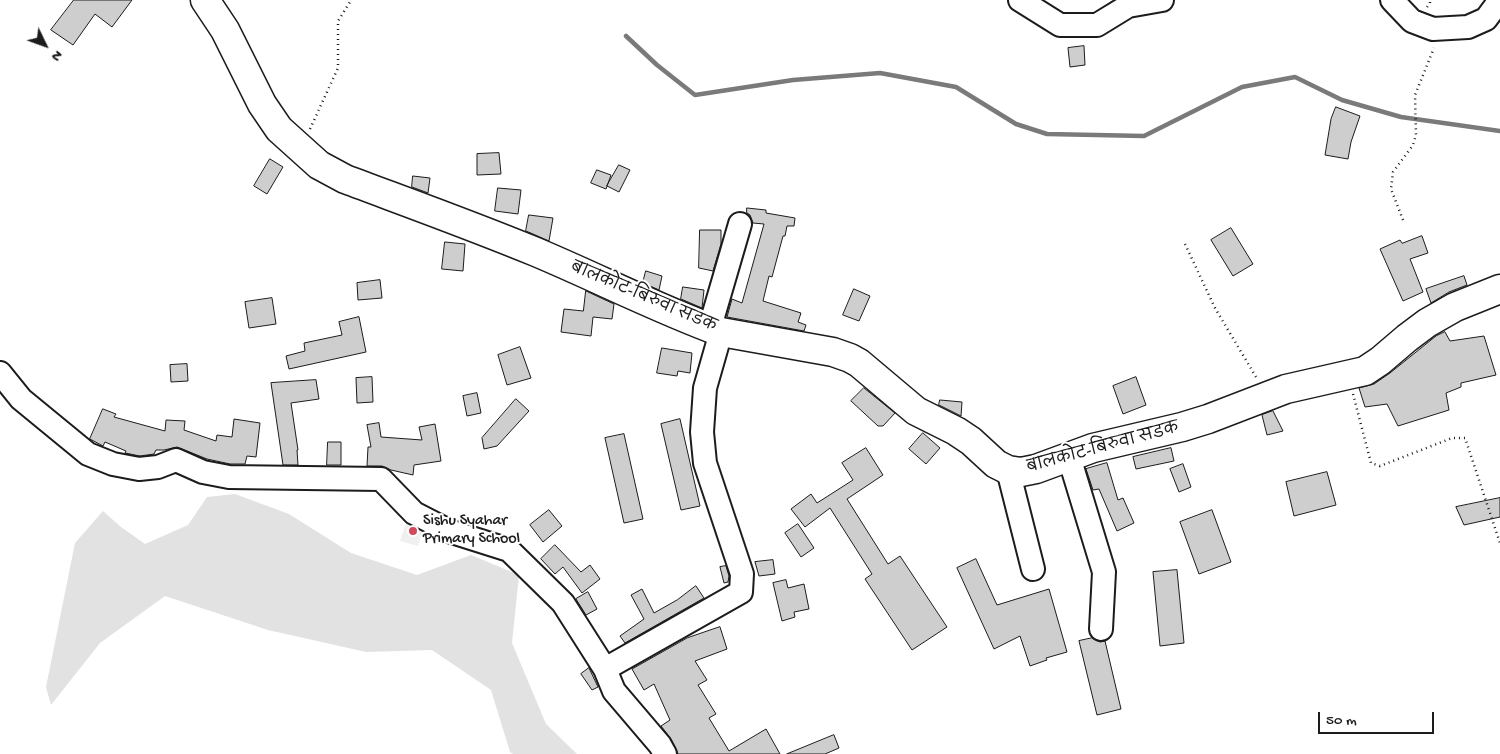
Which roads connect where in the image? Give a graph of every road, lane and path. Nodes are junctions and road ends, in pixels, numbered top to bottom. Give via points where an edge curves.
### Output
1 (205, 0) edge
2 (349, 0) edge
3 (1020, 0) edge
4 (1162, 0) edge
5 (1392, 0) edge
6 (1500, 0) edge
7 (1433, 29) junction
8 (301, 149) junction
9 (1403, 220) dead end
10 (740, 224) dead end
11 (1185, 244) dead end
12 (1500, 289) edge
13 (715, 330) junction
14 (0, 373) edge
15 (1349, 375) junction
16 (1267, 396) junction
17 (1069, 457) junction
18 (1008, 470) junction
19 (1500, 543) edge
20 (1034, 569) dead end
21 (1101, 629) dead end
22 (605, 669) junction
23 (665, 754) edge

1 - 8 main road, बालकोट-बिरुवा सडक via 262,104 279,129
2 - 8 path via 338,21 338,68
3 - 4 street via 1060,25 1097,25 1128,6
5 - 7 street via 1412,20
6 - 7 street via 1486,18 1468,27
7 - 9 path via 1434,49 1415,95 1416,135 1413,145 1393,172 1391,189
8 - 13 main road, बालकोट-बिरुवा सडक via 318,165 345,179 538,252
10 - 13 street
11 - 16 path via 1215,308
12 - 15 main road, बालकोट-बिरुवा सडक via 1427,323 1380,361 1365,371
13 - 18 main road, बालकोट-बिरुवा सडक via 850,358 916,411 956,431
13 - 22 street via 705,388 702,432 705,464 742,574 741,592
14 - 22 street via 21,399 88,454 113,464 139,469 158,467 176,460 203,472 229,477 380,479 414,513 449,532 509,550 563,603
15 - 16 main road, बालकोट-बिरुवा सडक
15 - 19 path via 1371,463 1380,466 1452,438 1465,438
16 - 17 main road, बालकोट-बिरुवा सडक via 1208,419 1102,445
17 - 18 main road, बालकोट-बिरुवा सडक via 1036,469
17 - 21 street via 1104,572
18 - 20 street
22 - 23 street via 614,691

